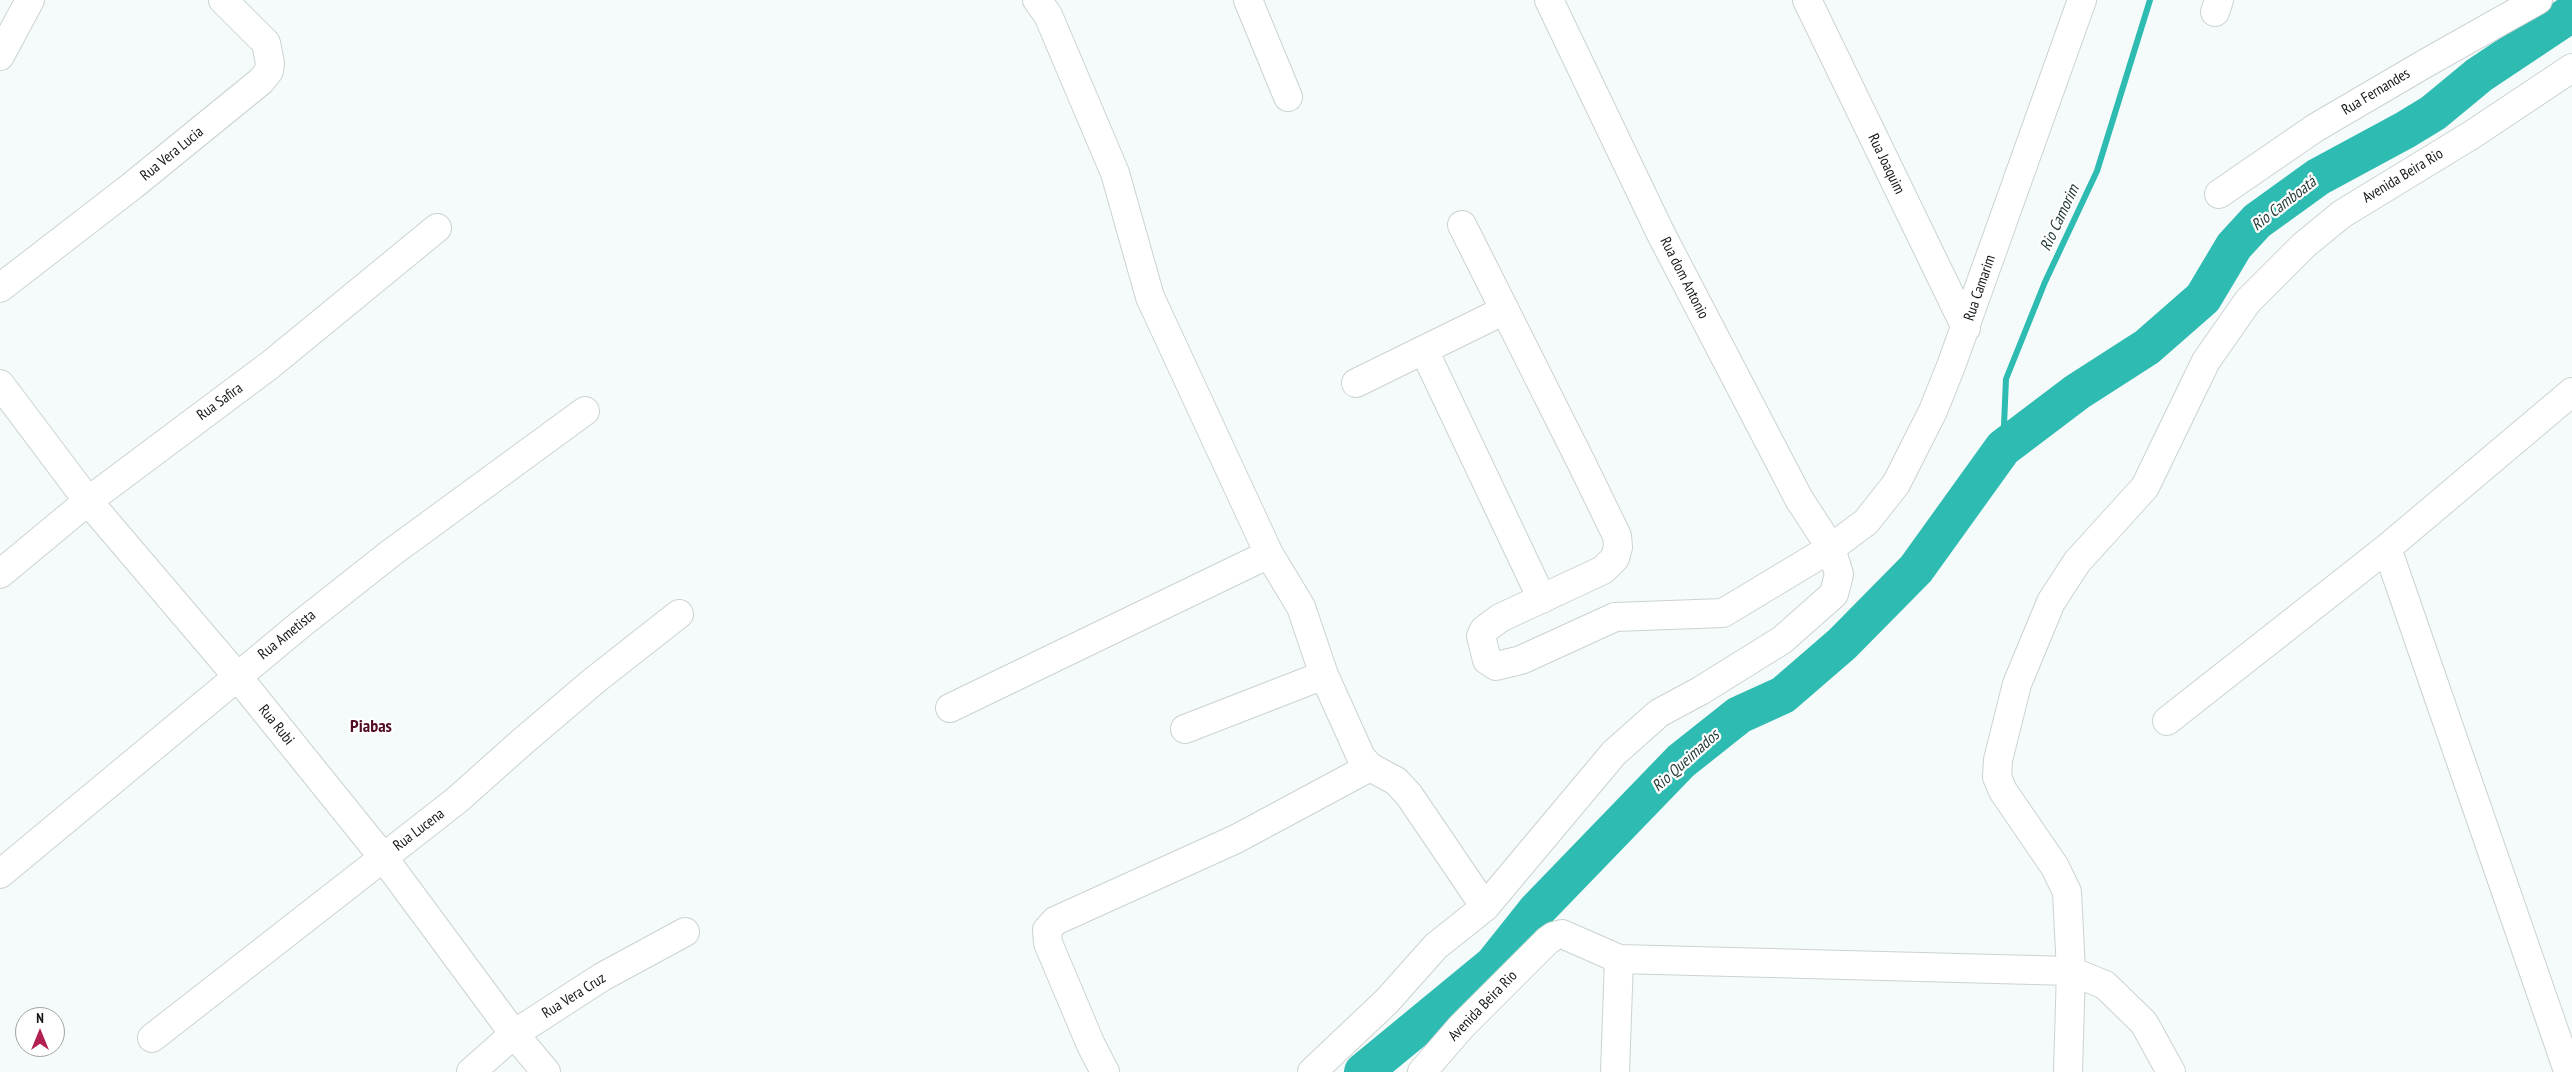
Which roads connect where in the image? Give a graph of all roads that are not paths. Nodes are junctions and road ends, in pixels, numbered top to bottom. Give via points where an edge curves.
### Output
1 (30, 0) edge
2 (223, 0) edge
3 (1037, 0) edge
4 (1248, 0) edge
5 (1549, 0) edge
6 (1807, 0) edge
7 (2538, 0) edge
8 (2073, 7) edge
9 (0, 56) edge
10 (2572, 68) edge
11 (1288, 97) dead end
12 (2219, 194) dead end
13 (1462, 225) dead end
14 (437, 228) dead end
15 (0, 288) edge
16 (1505, 310) junction
17 (1966, 328) junction
18 (1424, 350) junction
19 (1356, 383) dead end
20 (0, 384) edge
21 (2572, 392) edge
22 (585, 412) dead end
23 (88, 501) junction
24 (1831, 548) junction
25 (2387, 548) junction
26 (1269, 554) junction
27 (0, 574) edge
28 (1542, 599) junction
29 (679, 614) dead end
30 (1324, 675) junction
31 (237, 676) junction
32 (950, 708) dead end
33 (2167, 721) dead end
34 (1184, 729) dead end
35 (1370, 767) junction
36 (382, 857) junction
37 (0, 874) edge
38 (1485, 907) junction
39 (685, 932) dead end
40 (1620, 960) junction
41 (2071, 971) junction
42 (514, 1034) junction
43 (152, 1038) dead end
44 (2566, 1065) edge
45 (470, 1072) edge
46 (546, 1072) edge
47 (1106, 1072) edge
48 (1312, 1072) edge
49 (1422, 1072) edge
50 (1615, 1072) edge
51 (2068, 1072) edge
52 (2171, 1072) edge

1 - 9 street
2 - 15 street, Rua Vera Lucia via 266,43 270,63 262,81
3 - 26 street via 1048,15 1115,173 1150,297
4 - 11 street
5 - 24 street, Rua dom Antonio via 1661,234 1750,409 1799,499
6 - 17 street, Rua Joaquim
7 - 12 street, Rua Fernandes via 2315,128
8 - 17 street, Rua Camarim
10 - 41 street, Avenida Beira Rio via 2473,134 2342,214 2304,245 2248,301 2206,361 2145,487 2077,562 2052,602 2016,684 1997,777 2002,791 2055,867 2067,892
13 - 16 street
14 - 23 street, Rua Safira via 270,365
16 - 18 street
16 - 28 street via 1617,536 1615,558 1603,570
17 - 24 street, Rua Camarim via 1933,412 1896,484 1866,522
18 - 19 street
18 - 28 street
20 - 23 street, Rua Rubi
21 - 25 street
22 - 31 street, Rua Ametista via 391,553
23 - 27 street, Rua Safira
23 - 31 street, Rua Rubi
24 - 28 street, Rua Camarim via 1723,613 1615,617 1521,660 1496,666 1487,660 1481,636 1484,630 1500,618
24 - 38 street, Rua dom Antonio via 1839,574 1834,594 1782,640 1700,692 1659,713 1614,753
25 - 33 street
25 - 44 street
26 - 30 street via 1301,607
26 - 32 street
29 - 36 street, Rua Lucena via 536,729 457,800
30 - 34 street
30 - 35 street via 1361,757
31 - 36 street, Rua Rubi
31 - 37 street, Rua Ametista
35 - 38 street via 1396,781 1409,795
35 - 47 street via 1236,839 1055,921 1048,930 1048,943 1091,1045
36 - 42 street, Rua Rubi
36 - 43 street, Rua Lucena
38 - 48 street, Rua dom Antonio via 1436,946 1387,1001
39 - 42 street, Rua Vera Cruz via 602,977
40 - 41 street
40 - 49 street, Avenida Beira Rio via 1570,936 1554,936 1461,1027
40 - 50 street
41 - 51 street, Avenida Beira Rio
41 - 52 street via 2105,985 2144,1024
42 - 45 street, Rua Vera Cruz
42 - 46 street, Rua Rubi

